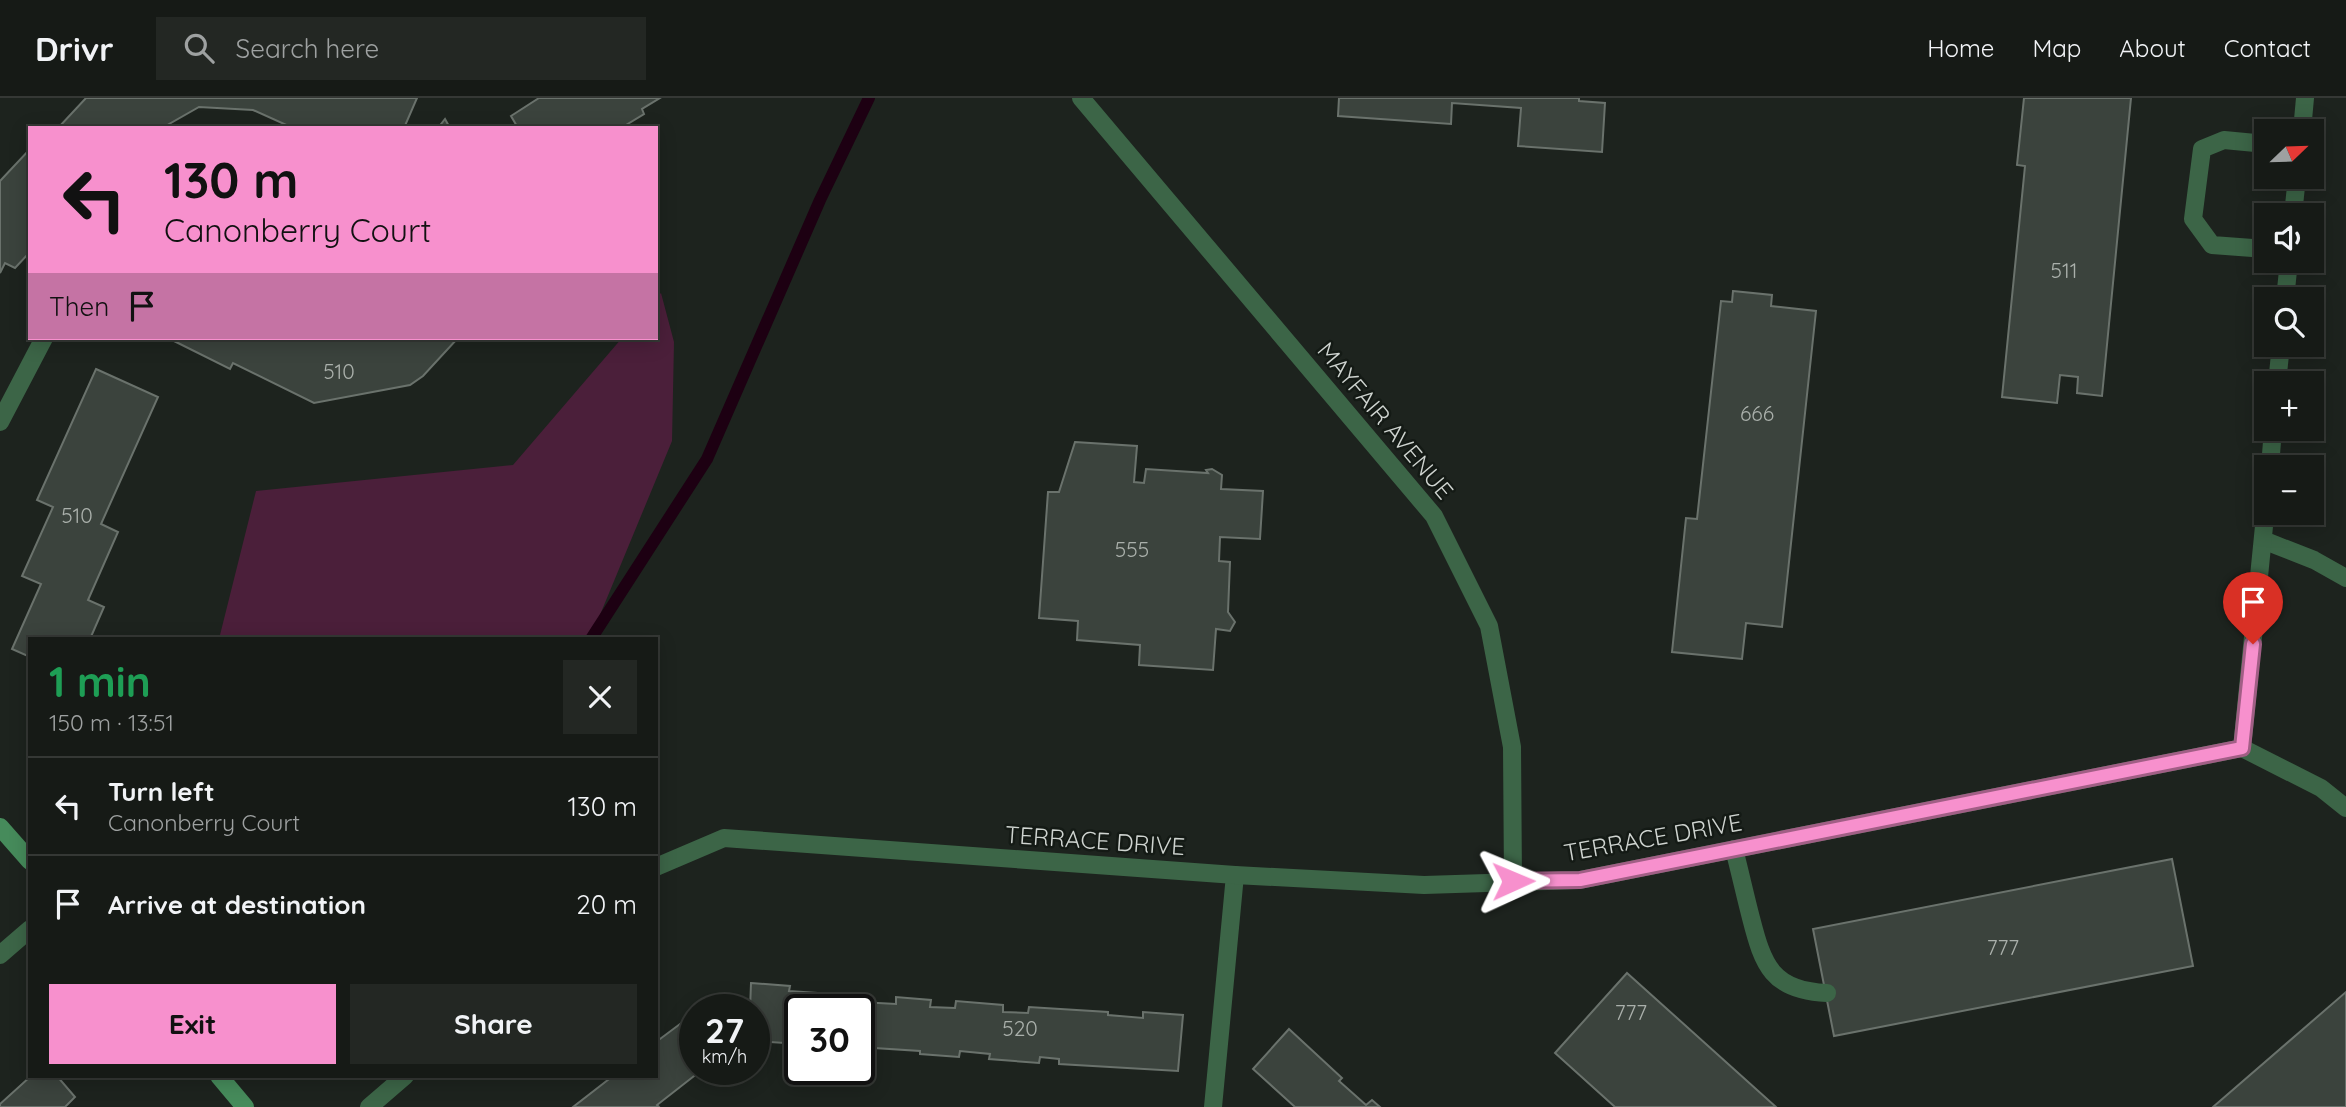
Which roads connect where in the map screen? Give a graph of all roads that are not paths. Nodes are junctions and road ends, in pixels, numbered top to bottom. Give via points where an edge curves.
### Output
1 (1081, 98) edge
2 (2305, 98) edge
3 (2303, 119) edge
4 (2254, 143) edge
5 (2254, 248) edge
6 (43, 340) edge
7 (0, 422) edge
8 (2264, 525) edge
9 (2263, 540) junction
10 (2346, 578) edge
11 (2242, 748) junction
12 (2346, 808) edge
13 (0, 827) edge
14 (1734, 849) junction
15 (28, 859) edge
16 (658, 866) edge
17 (1236, 876) junction
18 (1513, 881) junction
19 (28, 931) edge
20 (0, 955) edge
21 (1826, 993) dead end
22 (221, 1078) edge
23 (403, 1078) edge
24 (245, 1107) edge
25 (369, 1107) edge
26 (1213, 1107) edge

1 - 18 street, MAYFAIR AVENUE via 1434,516 1489,626 1512,747
2 - 3 street
4 - 5 street via 2224,140 2202,149 2193,219 2212,245
6 - 7 street
8 - 9 street
9 - 10 street
9 - 11 street
11 - 12 street via 2321,788
11 - 14 street, TERRACE DRIVE
13 - 15 main road
14 - 18 street, TERRACE DRIVE via 1580,880
14 - 21 street via 1761,957 1779,979 1802,992
16 - 17 street, TERRACE DRIVE via 724,838
17 - 18 street, TERRACE DRIVE via 1424,885
17 - 26 street
19 - 20 street
22 - 24 main road
23 - 25 street

